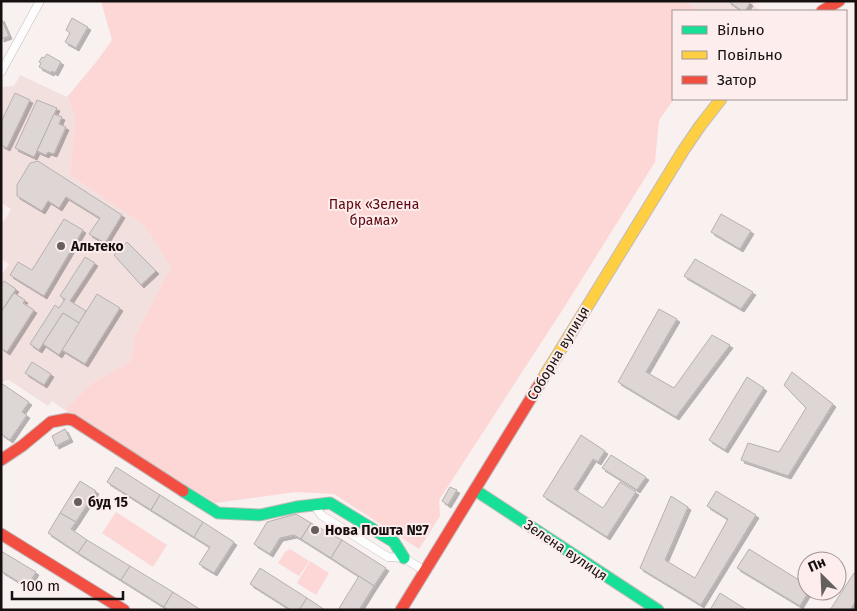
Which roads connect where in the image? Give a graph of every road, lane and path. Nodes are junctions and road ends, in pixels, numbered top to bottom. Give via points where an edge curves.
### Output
1 (40, 1) edge
2 (839, 1) edge
3 (824, 10) edge
4 (1, 72) edge
5 (720, 100) edge
6 (1, 460) edge
7 (475, 490) junction
8 (314, 505) junction
9 (1, 534) edge
10 (404, 558) junction
11 (425, 571) junction
12 (124, 610) edge
13 (401, 610) edge
14 (658, 610) edge

1 - 4 street
2 - 3 main road
5 - 7 main road, Соборна вулиця via 678,160
6 - 8 main road via 51,422 67,419 218,513 260,515
7 - 11 main road, Соборна вулиця
7 - 14 main road, Зелена вулиця
8 - 10 street via 321,515 388,557
8 - 10 main road via 330,503 394,542
9 - 12 main road
10 - 11 street
11 - 13 main road, Соборна вулиця

